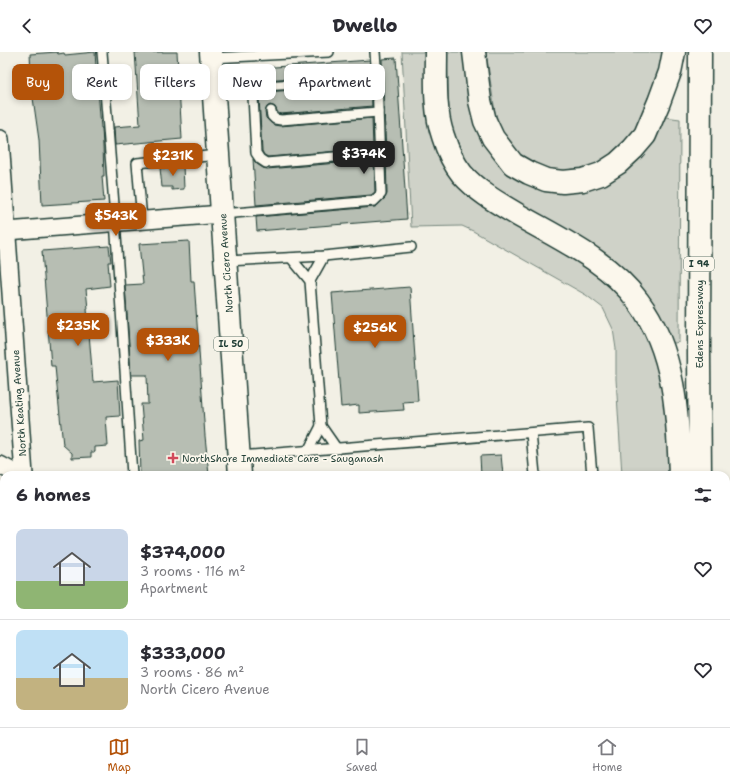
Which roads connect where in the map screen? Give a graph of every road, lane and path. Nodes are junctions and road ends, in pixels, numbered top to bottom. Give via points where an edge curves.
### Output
1 (102, 52) edge
2 (329, 52) edge
3 (375, 52) edge
4 (436, 52) edge
5 (474, 52) edge
6 (674, 52) edge
7 (700, 52) edge
8 (211, 55) edge
9 (376, 64) edge
10 (284, 85) edge
11 (378, 100) edge
12 (271, 111) dead end
13 (378, 112) junction
14 (0, 138) edge
15 (380, 153) junction
16 (218, 155) junction
17 (222, 214) junction
18 (142, 220) junction
19 (115, 222) junction
20 (3, 237) edge
21 (411, 247) dead end
22 (324, 256) junction
23 (291, 258) junction
24 (226, 261) junction
25 (310, 281) junction
26 (321, 426) junction
27 (531, 433) junction
28 (337, 449) junction
29 (308, 451) junction
30 (0, 465) edge
31 (240, 466) edge
32 (11, 471) edge
33 (24, 471) edge
34 (132, 471) edge
35 (534, 471) edge
36 (592, 471) edge
37 (680, 471) edge
38 (700, 471) edge

1 - 19 lane
2 - 8 lane
3 - 9 lane
4 - 37 main road via 436,99 439,120 450,155 462,173 492,200 588,255 607,269 626,286 650,319 669,368 678,425
5 - 6 main road via 482,108 493,138 513,164 546,180 563,182 583,180 601,174 618,163 645,135 670,72
7 - 38 main road, Edens Expressway / I 94
8 - 16 main road, North Cicero Avenue / IL 50
10 - 15 lane via 263,86 256,89 253,96 256,153 260,159 266,163
11 - 13 lane
12 - 13 lane via 275,119 281,120
13 - 15 lane
14 - 20 street, North Keating Avenue
15 - 17 lane via 381,194 374,201
16 - 17 main road, North Cicero Avenue / IL 50
16 - 18 lane via 137,163
17 - 18 street
17 - 24 main road, North Cicero Avenue / IL 50
18 - 19 street
19 - 20 street
19 - 34 lane
20 - 33 street, North Keating Avenue
21 - 22 lane
22 - 23 lane
22 - 25 lane
23 - 24 lane
23 - 25 lane
24 - 31 main road, North Cicero Avenue / IL 50
25 - 26 lane
26 - 28 lane
26 - 29 lane
27 - 28 lane
27 - 35 lane
27 - 36 lane via 588,428
28 - 29 lane
29 - 31 lane
30 - 32 street

